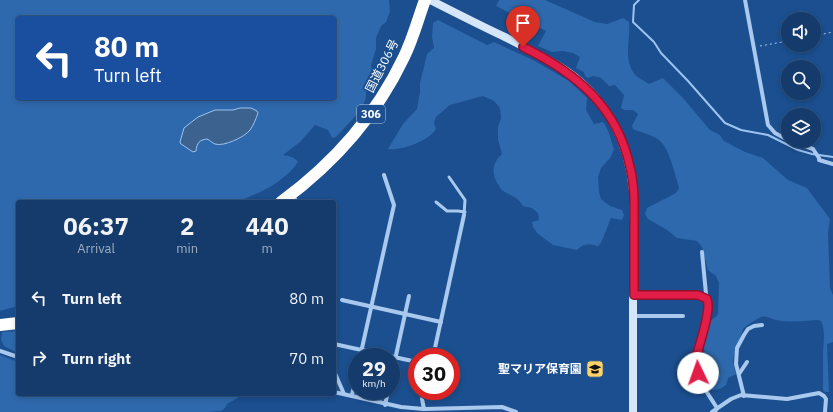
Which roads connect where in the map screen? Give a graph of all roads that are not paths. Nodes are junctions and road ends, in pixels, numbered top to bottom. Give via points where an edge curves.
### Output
1 (425, 0) edge
2 (430, 0) edge
3 (745, 0) edge
4 (781, 136) edge
5 (808, 148) edge
6 (833, 164) edge
7 (384, 175) dead end
8 (449, 177) dead end
9 (295, 198) edge
10 (436, 202) dead end
11 (464, 214) junction
12 (702, 252) dead end
13 (634, 295) junction
14 (409, 296) dead end
15 (707, 299) junction
16 (342, 300) dead end
17 (372, 307) junction
18 (405, 314) junction
19 (633, 316) junction
20 (683, 316) dead end
21 (441, 322) junction
22 (16, 323) edge
23 (762, 324) dead end
24 (0, 325) edge
25 (336, 344) edge
26 (353, 348) edge
27 (362, 348) edge
28 (398, 348) edge
29 (435, 348) edge
30 (0, 351) edge
31 (16, 356) edge
32 (746, 362) dead end
33 (739, 374) junction
34 (336, 376) edge
35 (336, 392) edge
36 (344, 394) junction
37 (348, 394) edge
38 (744, 396) junction
39 (368, 400) edge
40 (386, 400) edge
41 (422, 400) edge
42 (385, 405) junction
43 (424, 409) junction
44 (716, 410) edge
45 (516, 412) edge
46 (633, 412) edge
47 (712, 412) edge
48 (825, 412) edge

1 - 9 highway, 国道306号 / 306 via 405,56 373,110 356,133
2 - 13 street via 536,53 569,73 585,86 608,114 623,143 632,179
3 - 4 street via 768,125
5 - 6 street via 816,151 819,160
7 - 17 street via 394,205
8 - 11 lane via 464,200
10 - 11 lane via 448,212 458,211
11 - 21 street
12 - 15 street
13 - 15 street via 698,295
13 - 19 street
14 - 18 street
15 - 44 street via 707,316 695,366
16 - 17 street
17 - 18 street
17 - 27 street
18 - 21 street
18 - 28 street
19 - 20 street
19 - 46 street
21 - 29 street
22 - 24 highway
23 - 33 street via 748,329 739,345 736,364
25 - 26 street
30 - 31 street
32 - 33 street
33 - 38 street
34 - 36 street
35 - 36 street
36 - 37 street
38 - 44 street via 731,398
38 - 48 street via 787,399 819,393 826,399
39 - 42 street
40 - 42 street
41 - 43 street
42 - 43 street
43 - 45 street via 502,407
44 - 47 street

